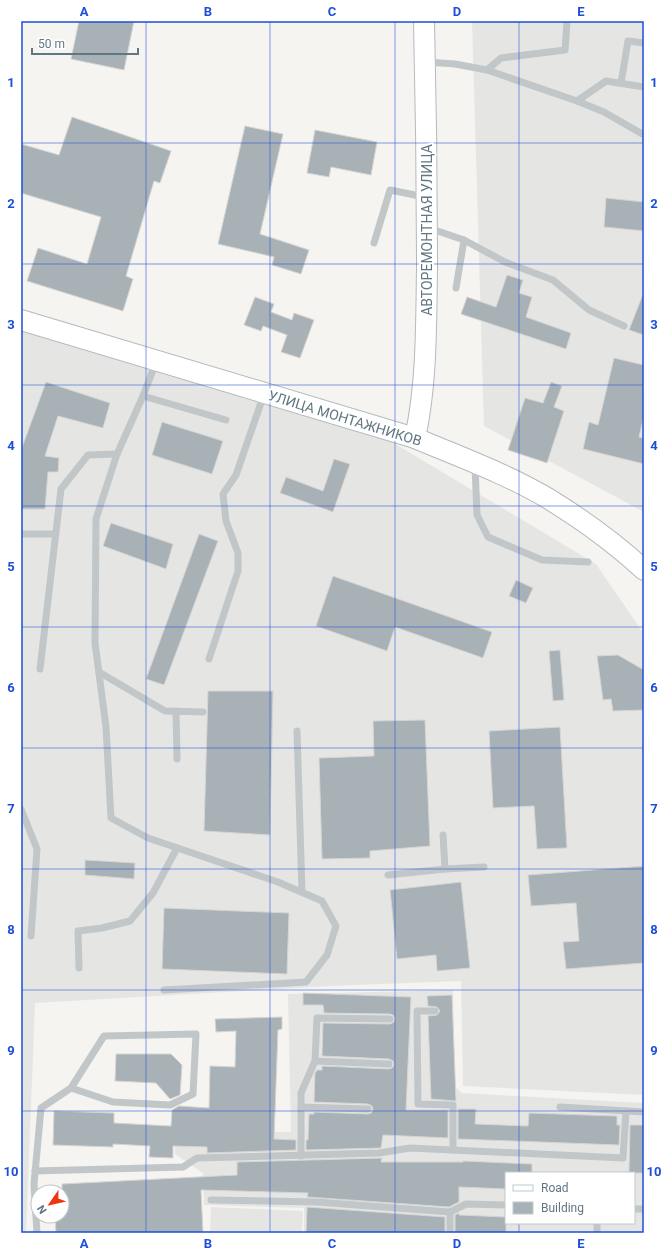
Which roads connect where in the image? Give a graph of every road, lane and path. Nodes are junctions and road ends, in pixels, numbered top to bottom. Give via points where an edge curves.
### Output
1 (424, 21) edge
2 (567, 22) edge
3 (644, 43) edge
4 (425, 62) junction
5 (487, 70) junction
6 (621, 83) junction
7 (644, 87) edge
8 (577, 101) junction
9 (644, 135) edge
10 (427, 197) junction
11 (427, 227) junction
12 (464, 240) junction
13 (374, 243) dead end
14 (456, 288) dead end
15 (21, 320) edge
16 (624, 326) dead end
17 (156, 360) junction
18 (264, 394) junction
19 (144, 396) junction
20 (226, 420) dead end
21 (415, 438) junction
22 (117, 454) junction
23 (475, 464) junction
24 (21, 534) edge
25 (56, 534) junction
26 (588, 562) dead end
27 (644, 570) edge
28 (209, 659) dead end
29 (40, 669) dead end
30 (99, 672) junction
31 (176, 711) junction
32 (203, 712) dead end
33 (297, 731) dead end
34 (177, 759) dead end
35 (21, 809) edge
36 (443, 835) dead end
37 (177, 848) junction
38 (484, 867) dead end
39 (445, 869) junction
40 (388, 875) dead end
41 (302, 892) junction
42 (30, 936) dead end
43 (79, 968) dead end
44 (164, 990) dead end
45 (435, 1011) dead end
46 (390, 1019) dead end
47 (315, 1061) junction
48 (389, 1064) dead end
49 (71, 1088) junction
50 (560, 1107) dead end
51 (301, 1108) junction
52 (368, 1109) dead end
53 (626, 1111) junction
54 (644, 1112) edge
55 (453, 1150) junction
56 (301, 1156) junction
57 (35, 1171) junction
58 (211, 1200) dead end
59 (505, 1205) edge
60 (450, 1212) junction
61 (37, 1233) edge
62 (450, 1233) edge

1 - 4 main road, АВТОРЕМОНТНАЯ УЛИЦА
2 - 5 lane via 565,50 502,58
3 - 6 lane via 628,42
4 - 5 lane
4 - 10 main road, АВТОРЕМОНТНАЯ УЛИЦА
5 - 8 lane
6 - 7 lane
6 - 8 lane via 606,81
8 - 9 lane via 604,112
10 - 11 main road, АВТОРЕМОНТНАЯ УЛИЦА
10 - 13 lane via 390,190
11 - 12 lane
11 - 21 main road, АВТОРЕМОНТНАЯ УЛИЦА via 424,388
12 - 14 lane
12 - 16 lane via 505,262 553,280 589,310
15 - 17 main road, УЛИЦА МОНТАЖНИКОВ
17 - 18 main road, УЛИЦА МОНТАЖНИКОВ
17 - 19 lane
18 - 21 main road, УЛИЦА МОНТАЖНИКОВ
18 - 28 lane via 236,475 223,494 226,521 238,553 238,571
19 - 20 lane
19 - 22 lane
21 - 23 main road, УЛИЦА МОНТАЖНИКОВ
22 - 25 lane via 88,455 61,489
22 - 30 lane via 96,519 95,643
23 - 26 lane via 477,515 488,537 542,560
23 - 27 main road, УЛИЦА МОНТАЖНИКОВ via 548,499 606,537
24 - 25 lane
25 - 29 lane
30 - 31 lane via 165,710
30 - 37 lane via 106,728 111,818 148,838
31 - 32 lane
31 - 34 lane
33 - 41 lane
35 - 42 lane via 37,849
36 - 39 lane
37 - 41 lane
37 - 43 lane via 153,893 130,921 78,931
38 - 39 lane
39 - 40 lane
41 - 44 lane via 322,901 336,926 327,955 306,982
45 - 55 lane via 417,1011 418,1104 453,1104
46 - 47 lane via 317,1018
47 - 48 lane
47 - 51 lane via 301,1093
49 - 49 lane via 104,1036 196,1034 193,1094 170,1105 113,1102
49 - 57 lane via 41,1108
50 - 53 lane
51 - 52 lane
51 - 56 lane
53 - 54 lane
53 - 55 lane via 623,1158
55 - 56 lane via 410,1148 379,1153
56 - 57 lane via 197,1158 183,1167
57 - 61 lane
58 - 60 lane via 316,1202
59 - 60 lane via 466,1204
60 - 62 lane

